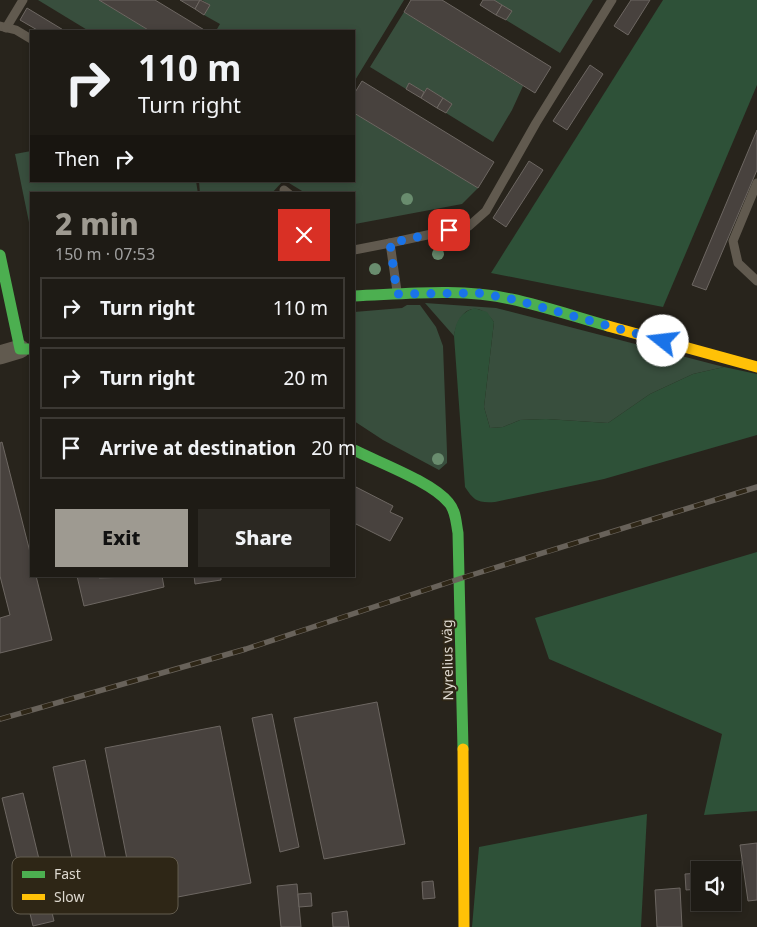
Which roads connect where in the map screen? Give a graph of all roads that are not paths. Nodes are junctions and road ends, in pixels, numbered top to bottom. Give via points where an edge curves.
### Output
1 (23, 0) edge
2 (612, 0) edge
3 (3, 27) edge
4 (30, 39) edge
5 (757, 183) edge
6 (390, 243) junction
7 (355, 250) edge
8 (0, 255) edge
9 (757, 281) edge
10 (397, 294) junction
11 (355, 296) edge
12 (26, 349) edge
13 (0, 355) edge
14 (757, 367) edge
15 (355, 450) edge
16 (464, 927) edge

1 - 3 lane
2 - 6 lane via 486,211 469,226
3 - 4 lane via 16,30
5 - 9 lane via 733,241 738,263
6 - 7 lane
6 - 10 lane
8 - 12 street
10 - 11 street
10 - 14 street via 478,293 512,299
12 - 13 street
15 - 16 street, Nyrelius väg via 432,488 443,496 454,512 458,533 462,642

